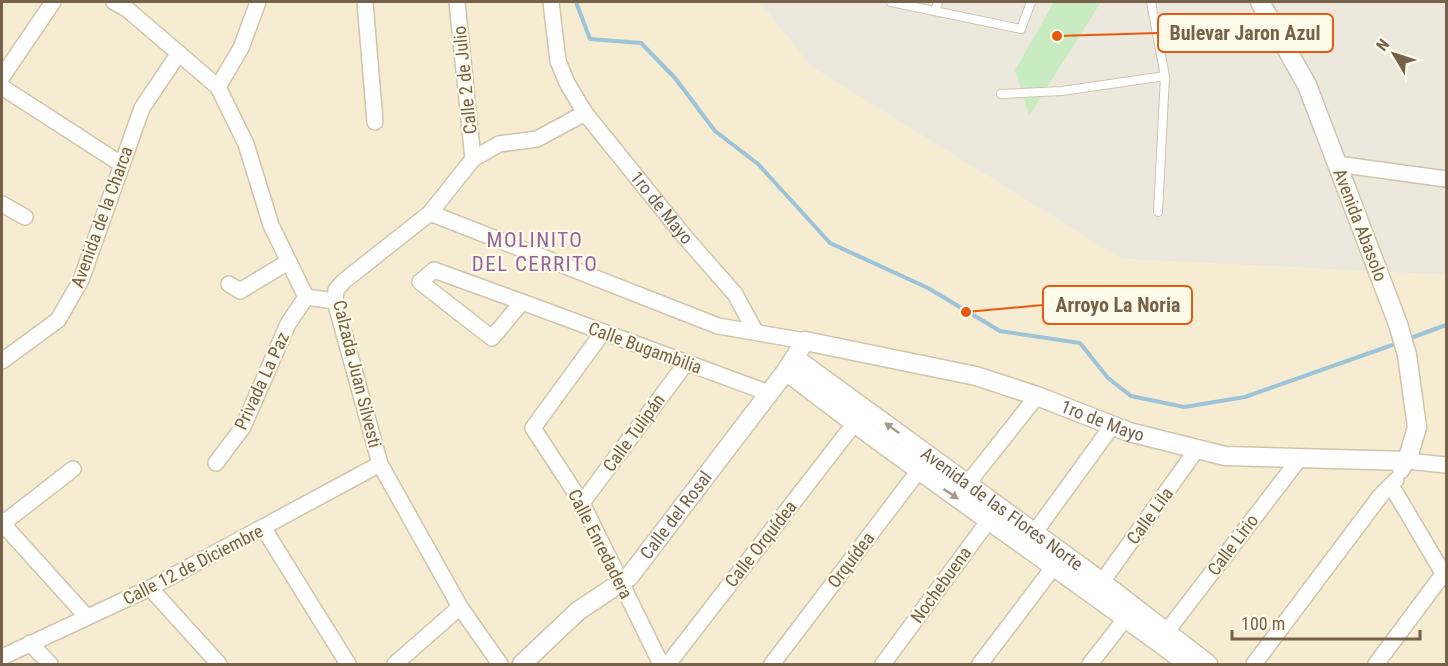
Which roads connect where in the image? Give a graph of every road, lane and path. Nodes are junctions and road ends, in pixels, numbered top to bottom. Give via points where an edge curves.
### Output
1 (53, 2) edge
2 (258, 2) edge
3 (365, 2) edge
4 (457, 2) edge
5 (551, 2) edge
6 (891, 2) edge
7 (938, 2) edge
8 (1031, 2) edge
9 (1151, 2) edge
10 (1260, 2) edge
11 (123, 4) edge
12 (935, 11) junction
13 (179, 53) junction
14 (1165, 76) junction
15 (2, 77) edge
16 (2, 87) edge
17 (218, 87) junction
18 (1001, 94) dead end
19 (585, 113) junction
20 (375, 122) dead end
21 (473, 159) junction
22 (121, 164) junction
23 (1337, 164) junction
24 (1446, 179) edge
25 (2, 204) edge
26 (1158, 212) dead end
27 (430, 213) junction
28 (25, 217) dead end
29 (288, 262) junction
30 (229, 284) dead end
31 (306, 297) junction
32 (335, 301) junction
33 (522, 302) junction
34 (755, 331) junction
35 (603, 332) junction
36 (805, 341) junction
37 (2, 361) edge
38 (686, 363) junction
39 (791, 364) junction
40 (769, 393) junction
41 (1037, 396) junction
42 (854, 424) junction
43 (1112, 426) junction
44 (1197, 449) junction
45 (930, 455) junction
46 (1300, 458) junction
47 (1407, 461) junction
48 (216, 463) dead end
49 (380, 464) junction
50 (1446, 465) edge
51 (73, 470) dead end
52 (918, 471) junction
53 (969, 483) junction
54 (1395, 486) junction
55 (582, 503) junction
56 (994, 513) junction
57 (2, 524) edge
58 (264, 529) junction
59 (1035, 532) junction
60 (1055, 565) junction
61 (1445, 575) edge
62 (1325, 576) junction
63 (1102, 582) junction
64 (619, 584) junction
65 (150, 588) junction
66 (460, 607) junction
67 (1130, 612) junction
68 (87, 617) junction
69 (1167, 631) junction
70 (30, 643) junction
71 (2, 657) edge
72 (50, 664) edge
73 (219, 664) edge
74 (348, 664) edge
75 (395, 664) edge
76 (500, 664) edge
77 (522, 664) edge
78 (661, 664) edge
79 (669, 664) edge
80 (772, 664) edge
81 (883, 664) edge
82 (980, 664) edge
83 (1090, 664) edge
84 (1188, 664) edge
85 (1208, 664) edge
86 (1254, 664) edge
87 (1264, 664) edge
88 (1376, 664) edge

1 - 15 street
2 - 17 street via 242,48
3 - 20 street
4 - 21 street, Calle 2 de Julio
5 - 19 street, 1ro de Mayo via 558,61
6 - 12 lane
7 - 12 lane
8 - 12 lane via 1021,29
9 - 14 lane
10 - 23 street, Avenida Abasolo via 1306,85
11 - 13 street
13 - 17 street
13 - 22 street, Avenida de la Charca via 142,108
14 - 18 lane via 1062,91
14 - 26 lane
16 - 22 street
17 - 29 street via 246,144 271,225
19 - 21 street, Calzada Juan Silvesti via 537,139 499,144
19 - 34 street, 1ro de Mayo via 735,294
21 - 27 street, Calzada Juan Silvesti
22 - 37 street, Avenida de la Charca via 81,280 58,320
23 - 24 street
23 - 47 street, Avenida Abasolo via 1407,355 1417,427
25 - 28 street
27 - 32 street, Calzada Juan Silvesti via 344,281 336,290
27 - 34 street via 718,326
29 - 30 street via 240,291
29 - 31 street
31 - 32 street
31 - 48 street, Privada La Paz via 288,324 243,427
32 - 49 street, Calzada Juan Silvesti
33 - 33 street, Calle Bugambilia via 434,270 420,282 492,338
33 - 35 street, Calle Bugambilia
34 - 36 street
35 - 38 street, Calle Bugambilia
35 - 55 street, Calle Enredadera via 533,428
36 - 39 street, Calle del Rosal
36 - 41 street, 1ro de Mayo via 976,376
38 - 40 street, Calle Bugambilia
38 - 55 street, Calle Tulipán
39 - 40 street, Calle del Rosal
39 - 42 street, Avenida de las Flores Norte
45 -> 39 street, Avenida de las Flores Norte
40 - 64 street, Calle del Rosal via 629,577
41 - 43 street, 1ro de Mayo
41 - 53 street
42 - 52 street, Avenida de las Flores Norte
42 - 79 street, Calle Orquídea
43 - 44 street, 1ro de Mayo
43 - 59 street
44 - 46 street, 1ro de Mayo via 1225,456
44 - 63 street, Calle Lila
45 - 52 street, Orquídea
45 - 53 street, Avenida de las Flores Norte
46 - 47 street, 1ro de Mayo
46 - 69 street, Calle Lirio
47 - 50 street
47 - 54 street
49 - 58 street, Calle 12 de Diciembre
49 - 66 street, Calzada Juan Silvesti
51 - 57 street
52 -> 56 street, Avenida de las Flores Norte
52 - 80 street, Orquídea
53 - 56 street, Avenida de las Flores Norte
54 - 61 street
54 - 62 street
55 - 64 street, Calle Enredadera
56 - 59 street, Avenida de las Flores Norte
56 - 60 street, Avenida de las Flores Norte
56 - 81 street, Nochebuena
57 - 68 street
58 - 65 street, Calle 12 de Diciembre
58 - 74 street
59 - 63 street, Avenida de las Flores Norte
60 - 67 street, Avenida de las Flores Norte
60 - 82 street
61 - 88 street
62 - 86 street
62 - 87 street
63 - 67 street, Avenida de las Flores Norte
64 - 77 street, Calle del Rosal via 578,611
64 - 78 street, Calle Enredadera
65 - 68 street, Calle 12 de Diciembre
65 - 73 street
66 - 75 street
66 - 76 street, Calzada Juan Silvesti
67 - 69 street, Avenida de las Flores Norte
67 - 83 street
67 - 84 street, Avenida de las Flores Norte
68 - 70 street, Calle 12 de Diciembre
69 - 85 street, Avenida de las Flores Norte
70 - 71 street, Calle 12 de Diciembre
70 - 72 street

